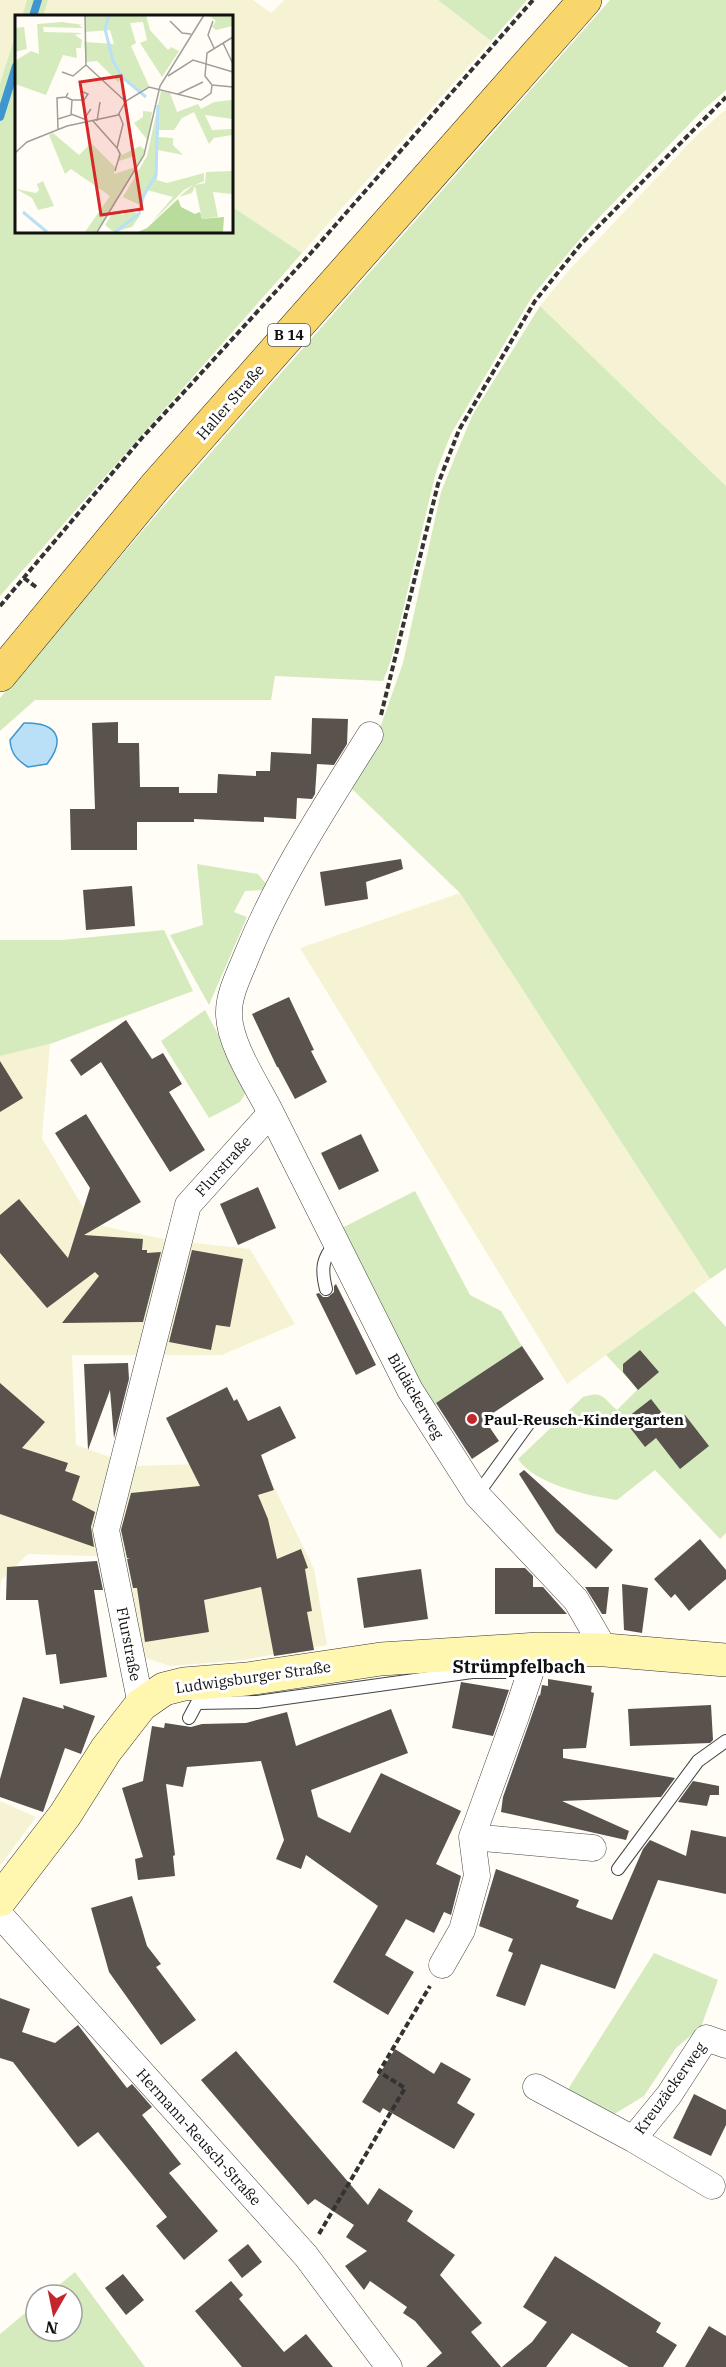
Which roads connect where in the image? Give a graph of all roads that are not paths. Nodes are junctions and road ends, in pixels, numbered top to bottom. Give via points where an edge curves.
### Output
1 (585, 0) edge
2 (0, 675) edge
3 (370, 735) road end
4 (271, 1113) junction
5 (336, 1243) junction
6 (326, 1289) dead end
7 (529, 1423) dead end
8 (477, 1495) junction
9 (605, 1650) junction
10 (726, 1660) edge
11 (534, 1661) junction
12 (141, 1705) junction
13 (189, 1718) dead end
14 (726, 1741) edge
15 (472, 1838) junction
16 (593, 1848) dead end
17 (618, 1869) dead end
18 (0, 1900) edge
19 (0, 1915) edge
20 (442, 1965) road end
21 (726, 2045) edge
22 (536, 2087) dead end
23 (633, 2139) junction
24 (712, 2186) dead end
25 (389, 2367) edge

1 - 2 main road, Haller Straße / B 14 via 155,487
3 - 4 street via 295,855 235,985 229,1011 231,1031
4 - 5 street, Bildäckerweg
4 - 12 street, Flurstraße via 188,1205 106,1530
5 - 6 lane via 322,1262
5 - 8 street, Bildäckerweg via 410,1390
7 - 8 lane
8 - 9 street, Bildäckerweg via 576,1600
9 - 10 street, Ludwigsburger Straße
9 - 11 street, Ludwigsburger Straße
11 - 12 street, Ludwigsburger Straße via 381,1659 184,1684 164,1689
11 - 13 lane, Ludwigsburger Straße via 257,1702 197,1703
11 - 15 street
12 - 18 street, Ludwigsburger Straße
14 - 17 lane via 698,1761
15 - 16 street
15 - 20 street via 477,1876 462,1930
19 - 25 street, Hermann-Reusch-Straße via 306,2256
21 - 23 street, Kreuzäckerweg via 706,2038 669,2095
22 - 23 street
23 - 24 street, Kreuzäckerweg

